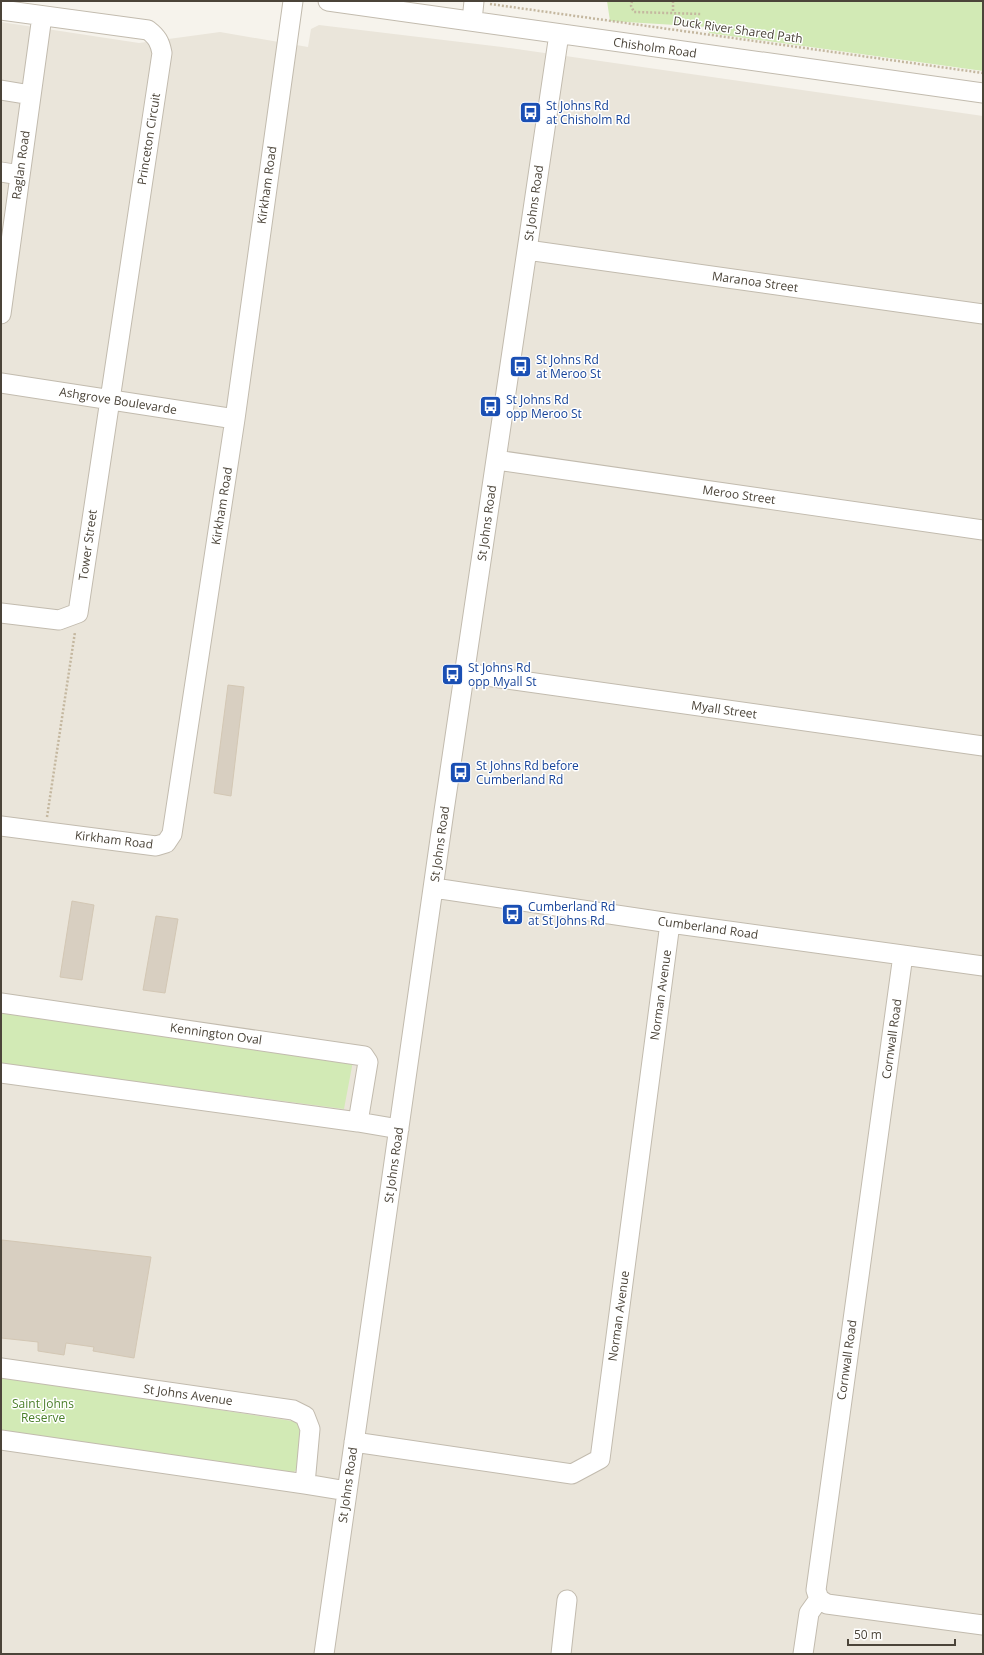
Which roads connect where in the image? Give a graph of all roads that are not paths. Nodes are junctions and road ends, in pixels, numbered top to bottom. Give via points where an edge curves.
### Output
1 (293, 1) edge
2 (328, 1) edge
3 (350, 3) edge
4 (483, 3) edge
5 (1, 10) edge
6 (42, 16) junction
7 (472, 21) junction
8 (559, 34) junction
9 (1, 90) edge
10 (983, 93) edge
11 (31, 95) junction
12 (1, 172) edge
13 (20, 175) junction
14 (527, 250) junction
15 (5, 253) edge
16 (1, 314) edge
17 (983, 314) edge
18 (1, 383) edge
19 (110, 399) junction
20 (234, 419) junction
21 (496, 460) junction
22 (983, 530) edge
23 (1, 614) edge
24 (465, 673) junction
25 (983, 746) edge
26 (1, 826) edge
27 (434, 888) junction
28 (670, 923) junction
29 (903, 955) junction
30 (983, 966) edge
31 (1, 1003) edge
32 (1, 1073) edge
33 (358, 1122) junction
34 (399, 1129) junction
35 (1, 1368) edge
36 (1, 1440) edge
37 (354, 1442) junction
38 (304, 1484) junction
39 (347, 1491) junction
40 (819, 1599) junction
41 (567, 1600) dead end
42 (983, 1625) edge
43 (324, 1654) edge
44 (561, 1654) edge
45 (803, 1654) edge

1 - 20 street, Kirkham Road
2 - 3 street, Chisholm Road
3 - 7 street, Chisholm Road
4 - 7 street
5 - 6 street, Princeton Circuit
6 - 11 street, Raglan Road
6 - 19 street, Princeton Circuit via 148,30 156,36 162,53
7 - 8 street, Chisholm Road
8 - 10 street, Chisholm Road
8 - 14 street, St Johns Road
9 - 11 street
11 - 13 street, Raglan Road
12 - 13 street
13 - 15 street, Raglan Road
14 - 17 street, Maranoa Street
14 - 21 street, St Johns Road
15 - 16 street, Raglan Road
18 - 19 street, Ashgrove Boulevarde
19 - 20 street, Ashgrove Boulevarde
19 - 23 street, Tower Street via 78,612 59,620
20 - 26 street, Kirkham Road via 172,834 166,843 156,846
21 - 22 street, Meroo Street
21 - 24 street, St Johns Road
24 - 25 street, Myall Street
24 - 27 street, St Johns Road
27 - 28 street, Cumberland Road
27 - 34 street, St Johns Road
28 - 29 street, Cumberland Road
28 - 37 street, Norman Avenue via 600,1459 572,1474
29 - 30 street, Cumberland Road
29 - 40 street, Cornwall Road via 816,1585
31 - 33 street, Kennington Oval via 364,1056 368,1062
32 - 33 street
33 - 34 street
34 - 37 street, St Johns Road
35 - 38 street, St Johns Avenue via 292,1410 305,1416 310,1429
36 - 38 street
37 - 39 street, St Johns Road
38 - 39 street
39 - 43 street, St Johns Road
40 - 42 street via 831,1605
40 - 45 street via 810,1612
41 - 44 street

